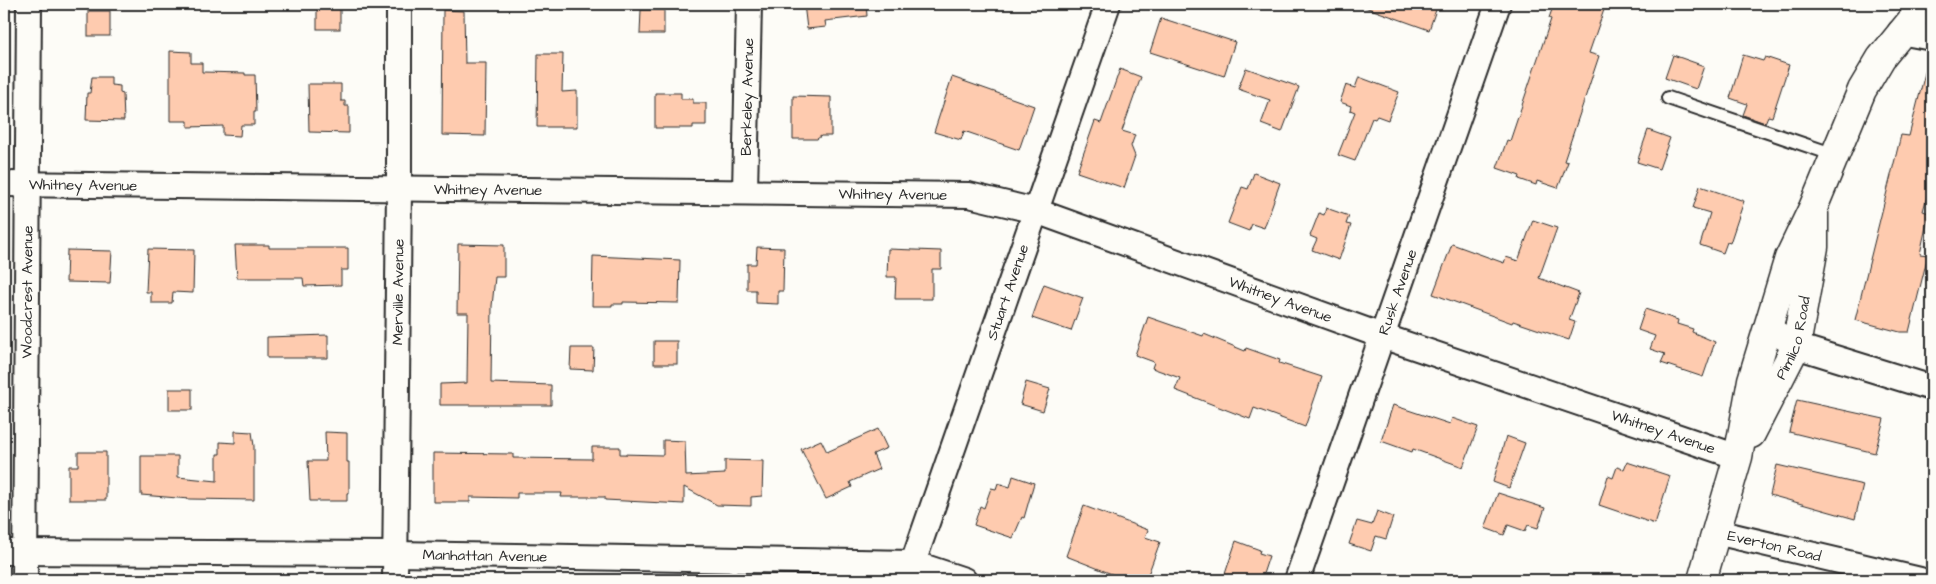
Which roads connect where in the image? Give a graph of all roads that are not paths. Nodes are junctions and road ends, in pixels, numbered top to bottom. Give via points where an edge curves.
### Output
1 (29, 4) edge
2 (399, 4) edge
3 (749, 4) edge
4 (1108, 4) edge
5 (1498, 4) edge
6 (1925, 4) edge
7 (1900, 32) junction
8 (1932, 38) edge
9 (1668, 98) dead end
10 (1835, 154) junction
11 (4, 184) edge
12 (27, 184) junction
13 (399, 188) junction
14 (745, 191) junction
15 (1813, 208) junction
16 (1036, 211) junction
17 (1768, 328) junction
18 (1382, 336) junction
19 (1796, 346) junction
20 (1932, 388) edge
21 (1738, 457) junction
22 (1716, 532) junction
23 (15, 552) edge
24 (395, 554) junction
25 (910, 572) edge
26 (1875, 575) edge
27 (25, 580) edge
28 (395, 580) edge
29 (964, 580) edge
30 (1297, 580) edge
31 (1702, 580) edge
32 (1920, 580) edge

1 - 12 street, Woodcrest Avenue
2 - 13 street, Merville Avenue
3 - 14 street, Berkeley Avenue
4 - 16 street, Stuart Avenue
5 - 18 street, Rusk Avenue
6 - 7 street, Pimlico Road
7 - 8 street
7 - 10 street, Pimlico Road via 1862,90
9 - 10 lane
10 - 15 street, Pimlico Road
11 - 12 street, Whitney Avenue
12 - 13 street, Whitney Avenue
12 - 23 street, Woodcrest Avenue
13 - 14 street, Whitney Avenue
13 - 24 street, Merville Avenue
14 - 16 street, Whitney Avenue via 969,195
15 - 17 street, Pimlico Road via 1789,258
15 - 19 street, Pimlico Road via 1814,247
16 - 18 street, Whitney Avenue
16 - 25 street, Stuart Avenue
17 - 19 street
17 - 21 street, Pimlico Road via 1749,394
18 - 21 street, Whitney Avenue
18 - 30 street, Rusk Avenue
19 - 20 street
19 - 21 street, Pimlico Road
21 - 22 street, Pimlico Road
22 - 26 street, Everton Road
22 - 31 street, Pimlico Road
23 - 24 street, Manhattan Avenue
23 - 27 street, Woodcrest Avenue
24 - 25 street, Manhattan Avenue
24 - 28 street, Merville Avenue
25 - 29 street, Manhattan Avenue
26 - 32 street, Everton Road

